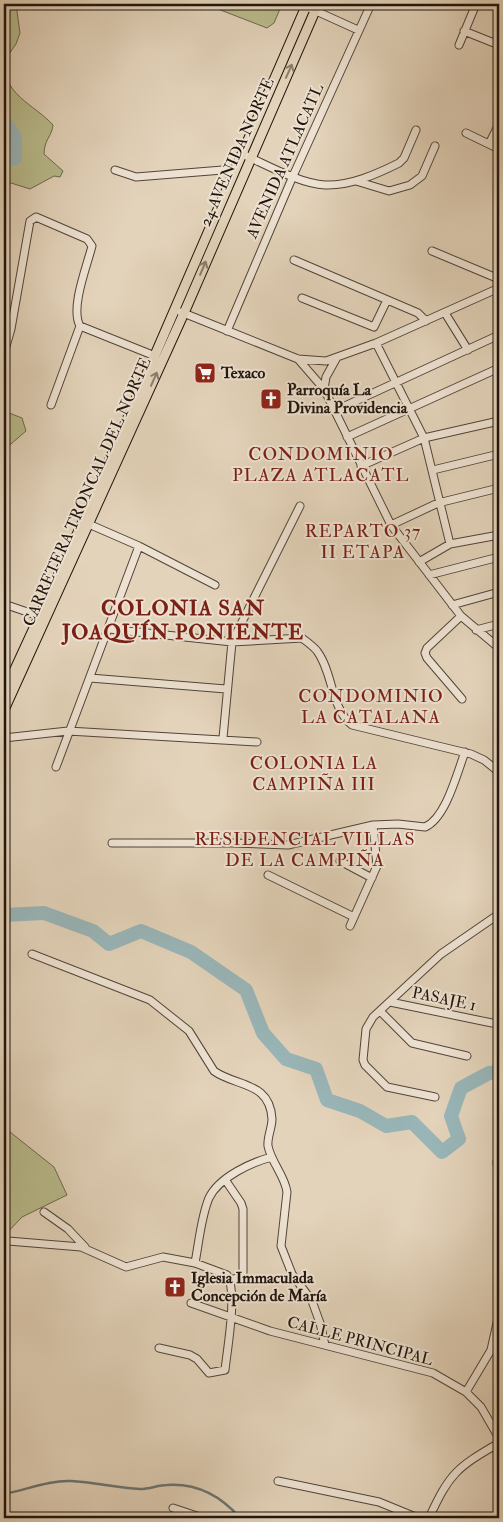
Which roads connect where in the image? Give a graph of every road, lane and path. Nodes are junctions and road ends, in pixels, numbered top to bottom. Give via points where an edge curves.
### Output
1 (372, 4) edge
2 (476, 4) edge
3 (306, 5) edge
4 (317, 7) edge
5 (358, 30) junction
6 (464, 31) junction
7 (459, 45) dead end
8 (499, 45) edge
9 (499, 124) edge
10 (416, 130) dead end
11 (466, 133) dead end
12 (489, 144) junction
13 (435, 146) dead end
14 (499, 149) edge
15 (246, 156) junction
16 (235, 169) junction
17 (115, 170) dead end
18 (293, 176) junction
19 (356, 181) junction
20 (432, 251) dead end
21 (294, 260) dead end
22 (499, 279) edge
23 (499, 288) edge
24 (302, 298) dead end
25 (387, 300) junction
26 (180, 311) junction
27 (445, 313) junction
28 (426, 321) junction
29 (80, 326) junction
30 (228, 331) junction
31 (499, 335) edge
32 (376, 343) junction
33 (468, 350) junction
34 (4, 353) edge
35 (156, 356) junction
36 (298, 359) junction
37 (336, 359) junction
38 (499, 368) edge
39 (397, 382) junction
40 (324, 389) junction
41 (50, 405) dead end
42 (410, 408) junction
43 (334, 411) junction
44 (499, 421) edge
45 (347, 438) junction
46 (424, 438) junction
47 (499, 454) edge
48 (362, 466) junction
49 (434, 470) junction
50 (499, 488) edge
51 (438, 503) junction
52 (300, 506) dead end
53 (86, 523) junction
54 (391, 525) junction
55 (499, 535) edge
56 (450, 544) junction
57 (139, 546) junction
58 (499, 557) edge
59 (418, 562) junction
60 (429, 575) junction
61 (215, 585) dead end
62 (499, 592) edge
63 (4, 604) edge
64 (452, 605) junction
65 (39, 616) junction
66 (461, 616) junction
67 (499, 624) edge
68 (109, 629) junction
69 (476, 630) junction
70 (232, 642) junction
71 (499, 648) edge
72 (90, 678) junction
73 (226, 689) junction
74 (4, 693) edge
75 (462, 699) dead end
76 (4, 710) edge
77 (68, 730) junction
78 (4, 738) edge
79 (223, 738) junction
80 (257, 742) dead end
81 (464, 752) junction
82 (56, 767) dead end
83 (499, 772) edge
84 (372, 825) junction
85 (112, 844) dead end
86 (340, 861) dead end
87 (268, 875) dead end
88 (372, 878) junction
89 (499, 914) edge
90 (354, 917) junction
91 (350, 926) dead end
92 (32, 954) dead end
93 (390, 1002) junction
94 (380, 1011) junction
95 (492, 1023) dead end
96 (467, 1056) dead end
97 (435, 1097) dead end
98 (272, 1157) junction
99 (497, 1162) dead end
100 (226, 1181) junction
101 (499, 1182) edge
102 (44, 1212) dead end
103 (5, 1240) edge
104 (86, 1248) junction
105 (195, 1262) junction
106 (230, 1280) junction
107 (191, 1303) dead end
108 (499, 1314) edge
109 (232, 1318) junction
110 (325, 1345) junction
111 (159, 1348) dead end
112 (466, 1392) junction
113 (499, 1438) edge
114 (499, 1443) edge
115 (278, 1481) dead end
116 (173, 1508) dead end
117 (203, 1518) edge
118 (418, 1518) edge
119 (429, 1518) edge

1 - 5 street, AVENIDA ATLACATL
2 - 6 street
3 - 4 street
3 - 15 main road, 24 AVENIDA NORTE
4 - 5 street
15 -> 4 main road, 24 AVENIDA NORTE
5 - 18 street, AVENIDA ATLACATL
6 - 7 street
6 - 8 street
9 - 12 street
10 - 19 street via 401,162
11 - 12 street
12 - 14 street
13 - 19 street via 422,176 410,186 389,192
15 - 16 main road, 24 AVENIDA NORTE
15 - 18 street
26 -> 15 main road, 24 AVENIDA NORTE
16 - 17 street via 136,177
16 - 26 main road, 24 AVENIDA NORTE
18 - 19 street via 325,185
18 - 30 street, AVENIDA ATLACATL
20 - 22 street
21 - 25 street
23 - 27 street
24 - 25 street via 374,326
25 - 28 street via 418,313
26 - 30 street
26 - 35 main road, CARRETERA TRONCAL DEL NORTE
53 -> 26 main road, CARRETERA TRONCAL DEL NORTE
27 - 28 street
27 - 33 street
28 - 32 street
29 - 34 street via 77,308 92,246 74,232 33,218
29 - 35 street
29 - 41 street
30 - 36 street
31 - 33 street
32 - 37 street
32 - 39 street
33 - 39 street
35 - 53 main road, CARRETERA TRONCAL DEL NORTE
36 - 37 street
36 - 40 street
37 - 40 street via 326,377
38 - 42 street
39 - 42 street
39 - 43 street
40 - 43 street
42 - 45 street
42 - 46 street
43 - 45 street
44 - 46 street
45 - 48 street
46 - 48 street
46 - 49 street
47 - 49 street
48 - 54 street
49 - 51 street
50 - 51 street
51 - 54 street
51 - 56 street
52 - 70 street
53 - 57 street
53 - 65 main road, CARRETERA TRONCAL DEL NORTE
53 - 76 main road, CARRETERA TRONCAL DEL NORTE
54 - 59 street
55 - 56 street
56 - 59 street
57 - 61 street
57 - 68 street
58 - 60 street
59 - 60 street
60 - 64 street
62 - 64 street
63 - 65 street
64 - 66 street
65 - 74 main road, CARRETERA TRONCAL DEL NORTE
66 - 69 street
66 - 75 street via 425,653
67 - 69 street
68 - 70 street
68 - 72 street
69 - 71 street
70 - 73 street
70 - 81 street via 302,638 316,650 344,716 352,725
72 - 73 street
72 - 77 street
73 - 79 street
77 - 78 street
77 - 79 street
77 - 82 street
79 - 80 street
81 - 83 street via 484,760
81 - 84 street via 448,797 429,825 420,828 398,824
84 - 85 street via 288,845
84 - 88 street via 377,866
86 - 88 street
87 - 90 street
88 - 90 street
89 - 93 street via 441,954
90 - 91 street
92 - 98 street via 150,1000 177,1019 190,1031 214,1071 252,1086 265,1098 272,1119 268,1142
93 - 94 street
93 - 95 street, PASAJE 1
94 - 96 street via 412,1043
94 - 97 street via 368,1025 363,1055 365,1065 384,1085
98 - 100 street via 252,1162
98 - 110 street via 287,1192 281,1246 292,1274 312,1301
99 - 101 street
100 - 105 street via 210,1198
100 - 106 street via 243,1209 243,1272 240,1277
102 - 104 street via 68,1229
103 - 104 street
104 - 105 street via 126,1267 159,1258
105 - 106 street via 219,1271
106 - 109 street
107 - 109 street, CALLE PRINCIPAL
108 - 112 street via 491,1350
109 - 110 street, CALLE PRINCIPAL
109 - 111 street via 225,1370 209,1373 190,1355
110 - 112 street, CALLE PRINCIPAL via 417,1367
112 - 113 street, CALLE PRINCIPAL via 481,1407
114 - 119 street via 455,1470
115 - 118 street via 379,1502
116 - 117 street

